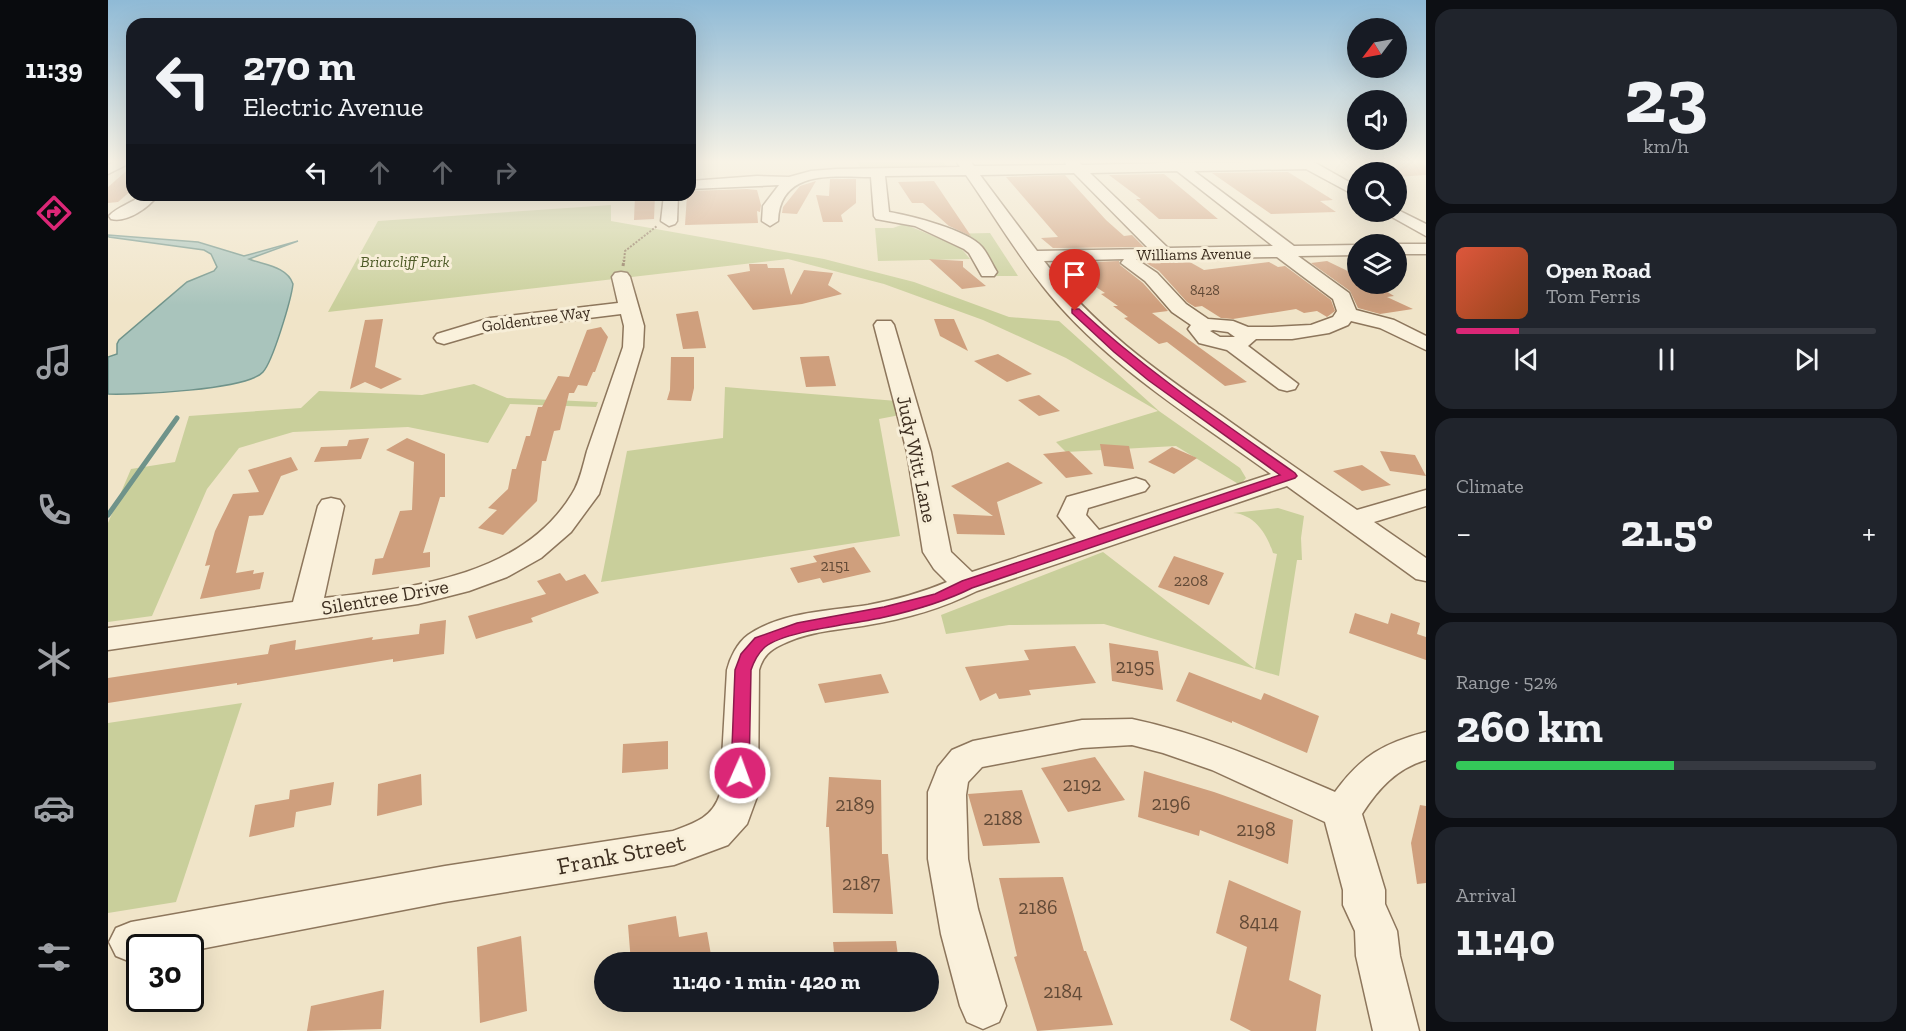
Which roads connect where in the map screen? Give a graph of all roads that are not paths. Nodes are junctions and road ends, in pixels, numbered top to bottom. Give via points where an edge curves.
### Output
1 (132, 209) edge
2 (670, 209) edge
3 (771, 209) edge
4 (881, 209) edge
5 (998, 209) edge
6 (1119, 209) edge
7 (1232, 209) edge
8 (117, 216) dead end
9 (669, 221) road end
10 (770, 221) dead end
11 (1407, 221) edge
12 (1426, 231) edge
13 (1407, 249) edge
14 (1426, 249) edge
15 (1347, 250) edge
16 (1287, 253) junction
17 (1164, 254) junction
18 (1031, 256) junction
19 (1130, 263) dead end
20 (988, 272) dead end
21 (621, 277) road end
22 (629, 307) junction
23 (1347, 314) junction
24 (884, 325) dead end
25 (444, 338) dead end
26 (1238, 338) junction
27 (1426, 344) edge
28 (1282, 362) dead end
29 (1259, 366) junction
30 (1287, 384) dead end
31 (1290, 476) junction
32 (1136, 486) dead end
33 (1426, 498) edge
34 (331, 506) dead end
35 (1352, 520) junction
36 (1094, 542) junction
37 (1426, 572) edge
38 (967, 584) junction
39 (306, 611) junction
40 (108, 639) edge
41 (1426, 746) edge
42 (1342, 812) junction
43 (174, 934) edge
44 (983, 1006) dead end
45 (1396, 1031) edge

1 - 8 street
2 - 9 street
3 - 10 street
4 - 20 street via 882,216 920,222 970,245
5 - 18 street
6 - 17 street
7 - 16 street
11 - 12 street
13 - 14 street
15 - 16 street, Williams Avenue
16 - 17 street, Williams Avenue
16 - 23 street via 1342,297
17 - 18 street, Williams Avenue
18 - 31 street via 1075,311 1117,350
19 - 26 street via 1158,276 1179,308 1204,325 1198,329 1205,338
21 - 22 street, Silentree Drive
22 - 25 street, Goldentree Way via 490,324
22 - 39 street, Silentree Drive via 634,326 633,347 586,494 562,527 520,558 457,585
23 - 26 street via 1333,326 1315,330
23 - 27 street via 1387,324
24 - 38 street, Judy Witt Lane via 920,452 937,552
26 - 29 street
28 - 29 street
29 - 30 street
31 - 35 street
31 - 36 street, Frank Street
32 - 36 street via 1076,503 1072,516
33 - 35 street
34 - 39 street
35 - 37 street
36 - 38 street, Frank Street
38 - 43 street, Frank Street via 940,598 781,633 760,642 743,670 739,794 733,813 714,833 674,848 445,884
39 - 40 street, Silentree Drive
41 - 42 street via 1398,754 1377,767
42 - 44 street via 1225,760 1132,732 1082,734 973,755 959,764 948,783 946,818 954,894
42 - 45 street via 1364,890 1364,905 1376,931

